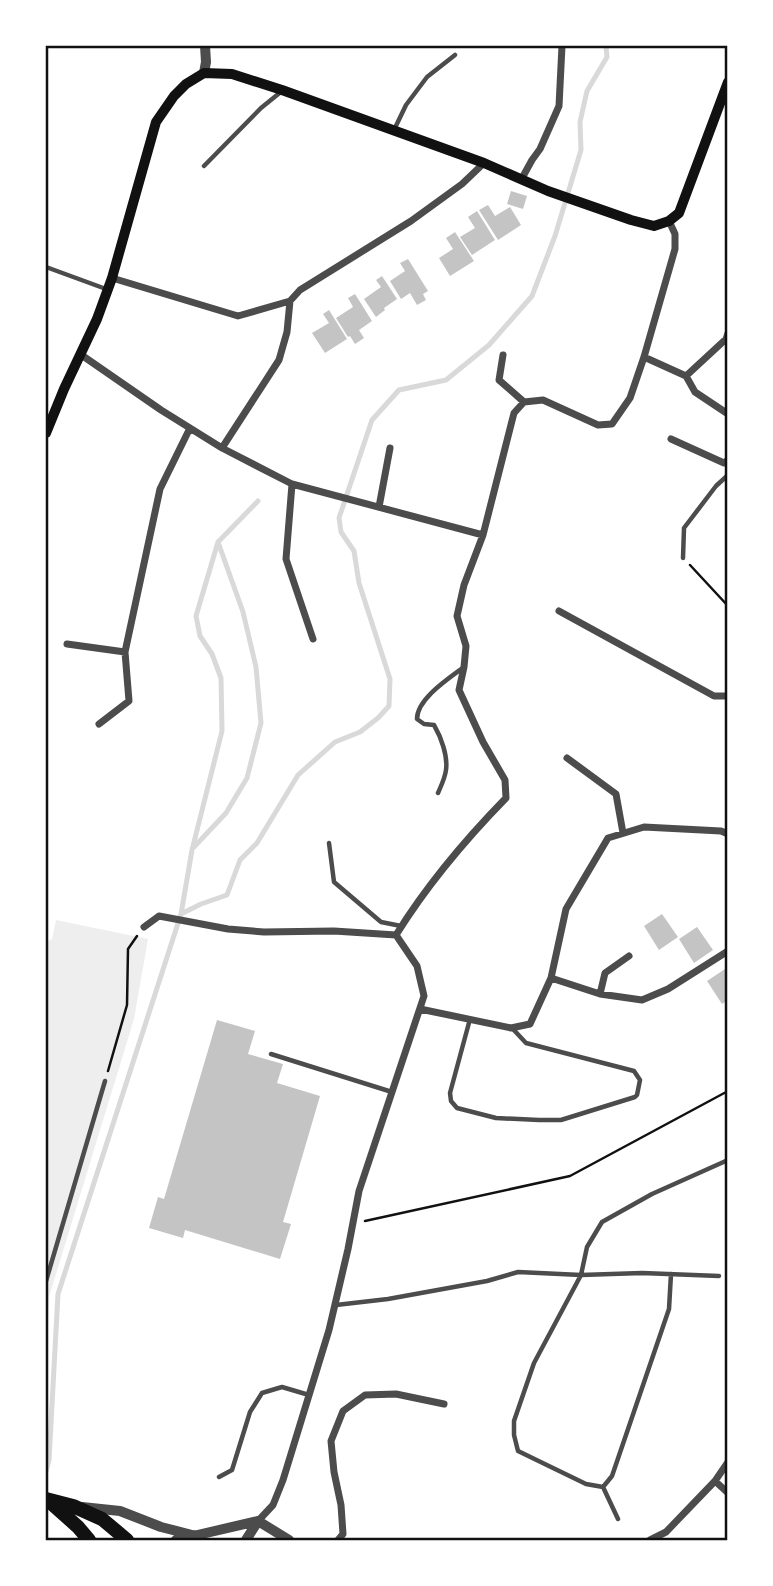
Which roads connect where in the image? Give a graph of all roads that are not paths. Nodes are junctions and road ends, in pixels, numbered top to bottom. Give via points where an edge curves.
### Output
1 (205, 46) edge
2 (562, 46) edge
3 (456, 55) dead end
4 (204, 73) junction
5 (727, 82) edge
6 (282, 90) junction
7 (394, 131) junction
8 (484, 163) junction
9 (204, 166) dead end
10 (521, 180) junction
11 (669, 221) junction
12 (46, 267) edge
13 (112, 278) junction
14 (107, 290) junction
15 (289, 301) junction
16 (727, 333) edge
17 (80, 354) junction
18 (503, 355) dead end
19 (644, 357) junction
20 (686, 376) junction
21 (524, 402) junction
22 (727, 414) edge
23 (191, 428) junction
24 (46, 433) edge
25 (671, 439) dead end
26 (222, 448) junction
27 (390, 448) dead end
28 (727, 460) edge
29 (727, 475) edge
30 (292, 484) junction
31 (379, 507) junction
32 (483, 535) junction
33 (683, 558) road end
34 (559, 611) dead end
35 (313, 639) dead end
36 (67, 644) dead end
37 (125, 652) junction
38 (464, 667) junction
39 (727, 696) edge
40 (99, 724) dead end
41 (567, 758) dead end
42 (438, 793) dead end
43 (623, 833) junction
44 (727, 834) edge
45 (329, 843) dead end
46 (402, 926) junction
47 (144, 927) road end
48 (396, 936) junction
49 (727, 951) edge
50 (629, 956) dead end
51 (551, 978) junction
52 (600, 994) junction
53 (420, 1009) junction
54 (470, 1019) junction
55 (511, 1028) junction
56 (271, 1054) dead end
57 (105, 1081) road end
58 (392, 1092) junction
59 (727, 1160) edge
60 (671, 1274) junction
61 (581, 1275) junction
62 (719, 1276) dead end
63 (46, 1281) edge
64 (335, 1305) junction
65 (310, 1395) junction
66 (444, 1404) dead end
67 (727, 1462) edge
68 (219, 1477) dead end
69 (715, 1481) junction
70 (603, 1487) junction
71 (727, 1493) edge
72 (52, 1502) edge
73 (74, 1506) junction
74 (618, 1519) dead end
75 (258, 1521) junction
76 (196, 1536) junction
77 (89, 1541) edge
78 (127, 1541) edge
79 (176, 1541) edge
80 (246, 1541) edge
81 (289, 1541) edge
82 (338, 1541) edge
83 (650, 1541) edge

1 - 4 street
2 - 10 street via 559,106
3 - 7 lane via 427,78 406,105
4 - 6 main road via 232,74
4 - 13 main road via 174,96 156,122
5 - 11 main road via 679,213
6 - 7 main road
6 - 9 lane
7 - 8 main road
8 - 10 main road
8 - 15 street via 411,221
10 - 11 main road via 631,220 654,226
11 - 19 street via 676,234 675,249
12 - 14 lane
13 - 14 main road
13 - 15 street via 238,316
14 - 17 main road
15 - 26 street via 279,360
16 - 20 street
17 - 23 street
17 - 24 main road
18 - 21 street via 499,380
19 - 20 street
19 - 21 street via 630,398 612,424 598,425 543,400
20 - 22 street via 695,392
21 - 32 street via 514,413
23 - 26 street
23 - 37 street via 160,489
25 - 28 street via 724,463
26 - 30 street
27 - 31 street
29 - 33 lane via 684,528
30 - 31 street
30 - 35 street via 286,559
31 - 32 street
32 - 38 street via 457,617 466,646
34 - 39 street via 715,696
36 - 37 street
37 - 40 street via 129,701
38 - 42 lane via 421,704 417,713 417,719 434,725 439,734 446,772
38 - 46 street via 459,690 506,780 506,798 438,874
41 - 43 street via 616,794
43 - 44 street via 645,827
43 - 51 street via 608,838 566,909
45 - 46 lane via 334,882 381,922
46 - 48 street
47 - 48 street via 159,916 240,930
48 - 53 street via 417,966 424,996
49 - 52 street via 642,1000
50 - 52 street via 605,973
51 - 52 street
51 - 55 street via 530,1024
53 - 54 street
53 - 58 street
54 - 55 street
54 - 55 lane via 450,1093 457,1108 496,1118 561,1120 637,1095 640,1080 634,1071 526,1043
56 - 58 lane
57 - 63 lane
58 - 64 street via 359,1191
59 - 61 lane via 602,1222 587,1247
60 - 61 lane
60 - 62 lane
60 - 70 lane via 669,1309 612,1476
61 - 64 lane via 518,1272 388,1299
61 - 70 lane via 534,1363 514,1421 514,1435 518,1451 586,1484
64 - 65 street
65 - 68 lane via 282,1387 262,1393 250,1412 232,1470
65 - 75 street via 283,1480 273,1504
66 - 82 street via 396,1394 365,1395 343,1411 331,1441 341,1505 343,1534
67 - 69 street
69 - 71 street
69 - 83 street via 666,1532
70 - 74 lane
72 - 73 highway
72 - 77 highway
73 - 76 street via 120,1511
73 - 78 highway via 102,1519
75 - 76 street
75 - 80 street
75 - 81 street
76 - 79 street

